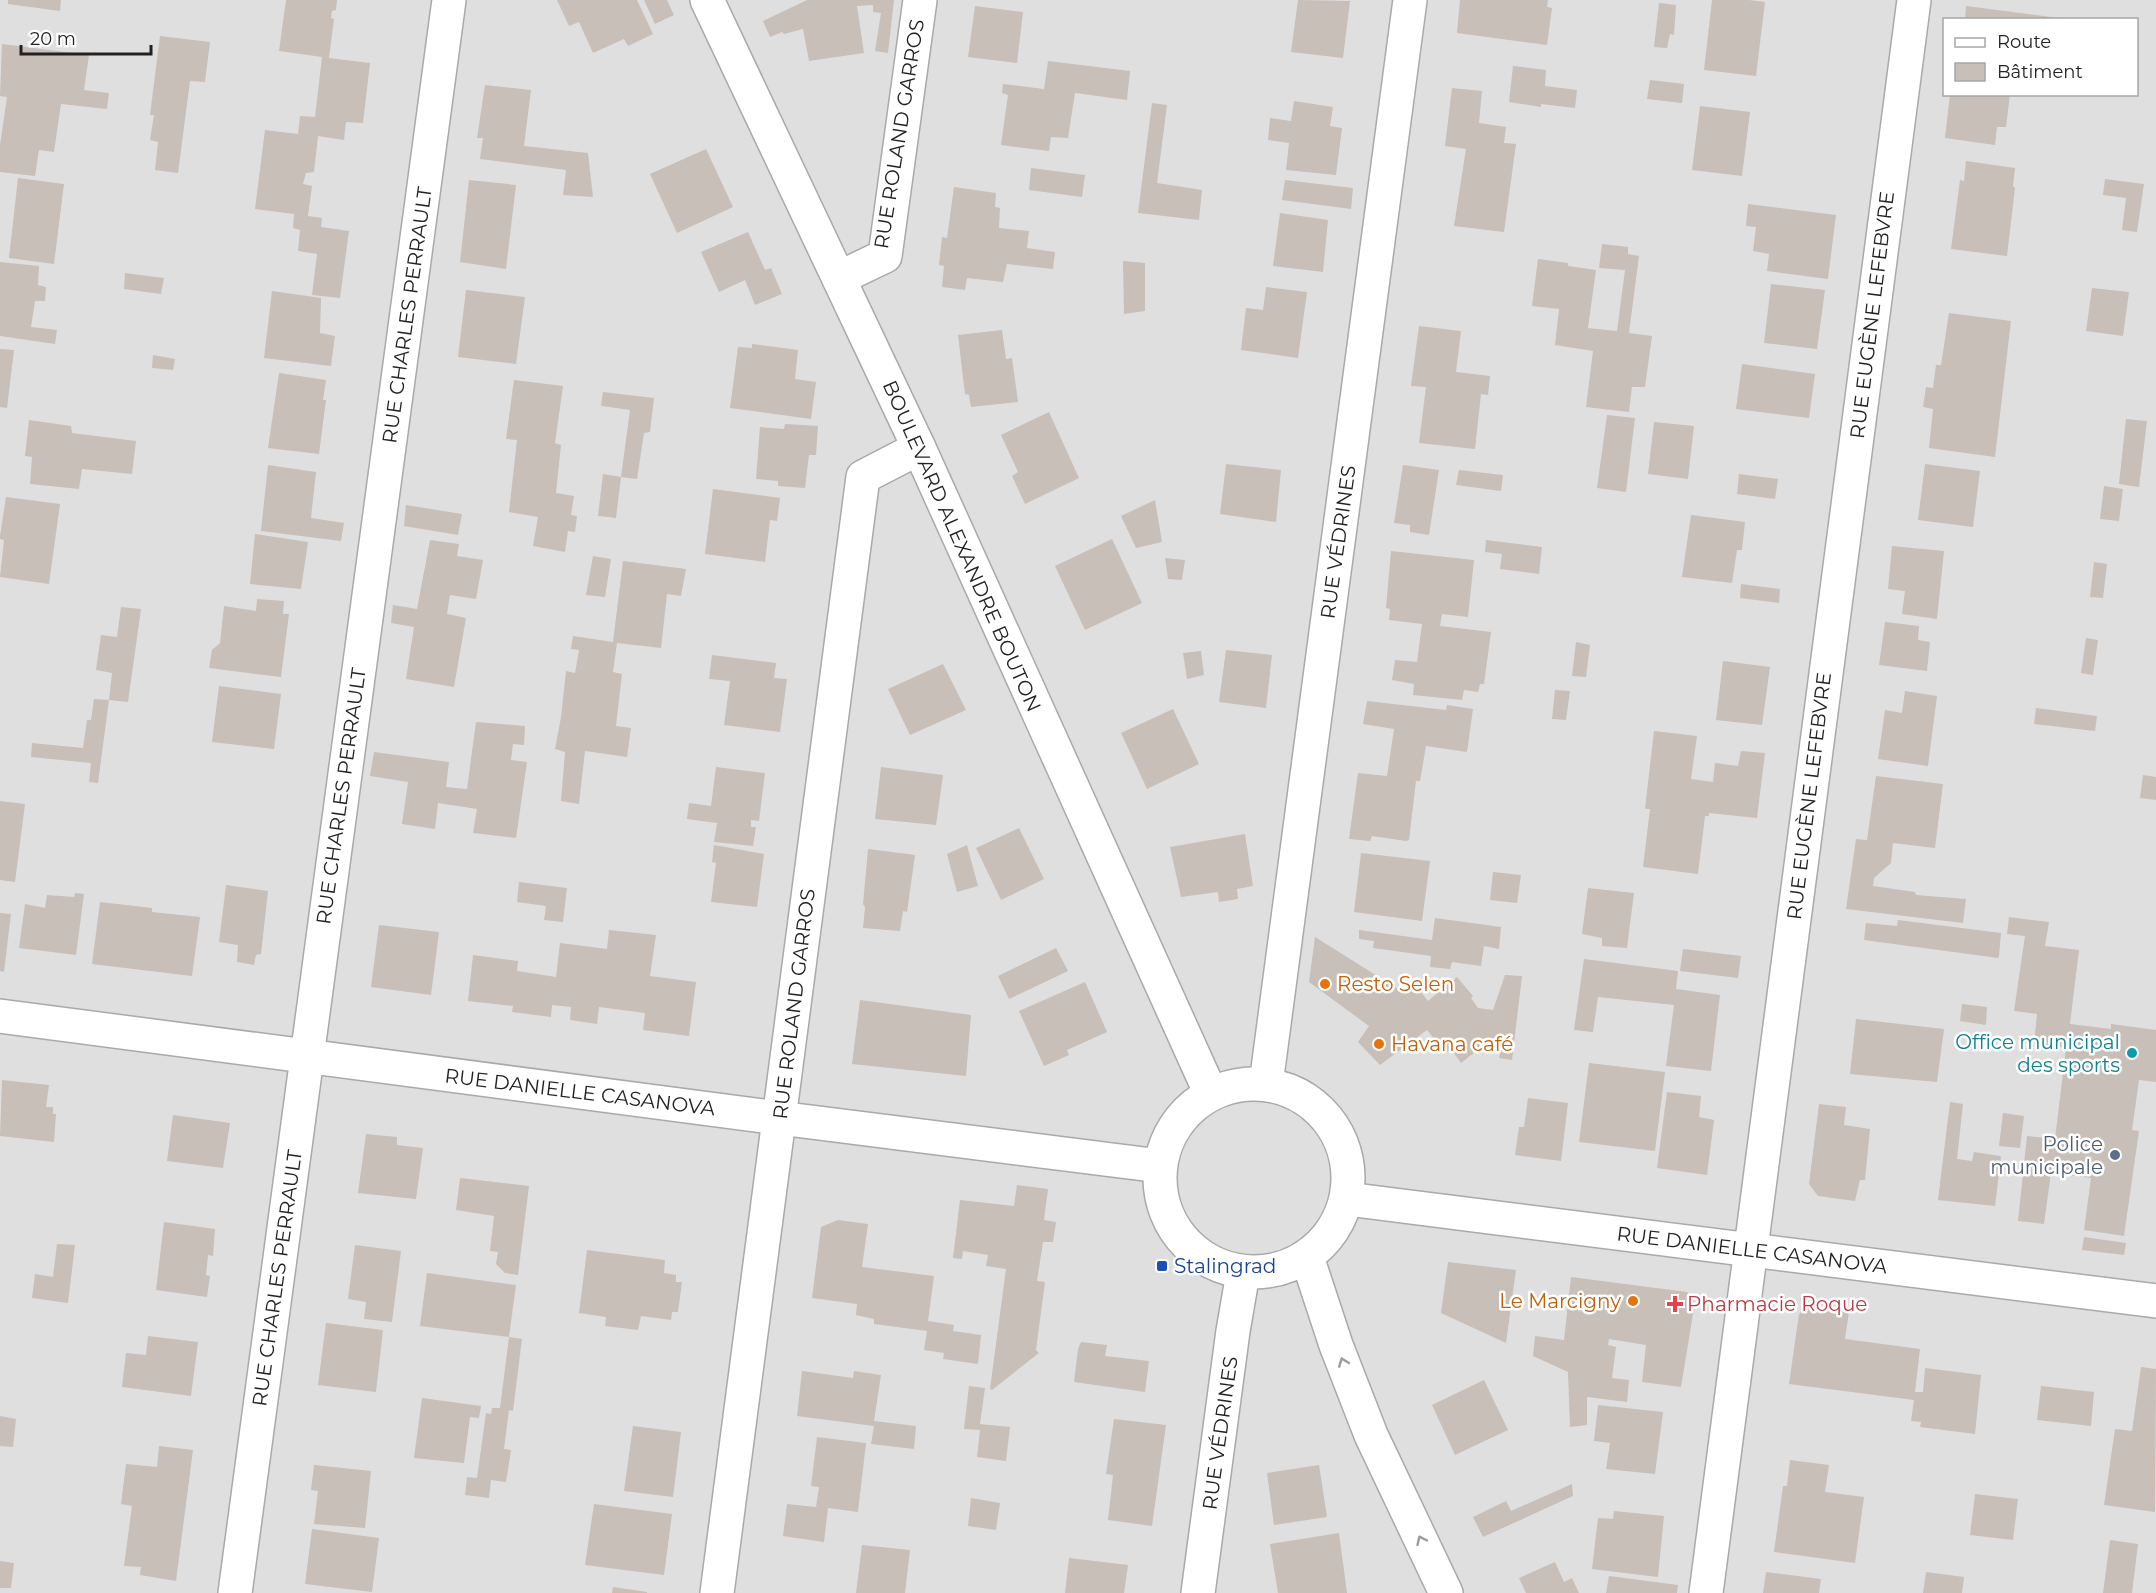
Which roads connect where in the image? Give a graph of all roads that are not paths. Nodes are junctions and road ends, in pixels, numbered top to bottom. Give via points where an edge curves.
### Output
1 (449, 0) edge
2 (707, 0) edge
3 (920, 0) edge
4 (1410, 0) edge
5 (1914, 0) edge
6 (838, 278) junction
7 (919, 448) junction
8 (0, 1016) edge
9 (307, 1057) junction
10 (1266, 1084) junction
11 (1210, 1094) junction
12 (779, 1118) junction
13 (1160, 1166) junction
14 (1347, 1199) junction
15 (1750, 1249) junction
16 (1307, 1257) junction
17 (1243, 1273) junction
18 (2156, 1301) edge
19 (235, 1593) edge
20 (717, 1593) edge
21 (1198, 1593) edge
22 (1446, 1593) edge
23 (1706, 1593) edge

1 - 9 street, RUE CHARLES PERRAULT
2 - 6 street, BOULEVARD ALEXANDRE BOUTON
3 - 6 street, RUE ROLAND GARROS via 885,256
4 - 10 street, RUE VÉDRINES
5 - 15 street, RUE EUGÈNE LEFEBVRE
6 - 7 street, BOULEVARD ALEXANDRE BOUTON
7 - 11 street, BOULEVARD ALEXANDRE BOUTON
7 - 12 street, RUE ROLAND GARROS via 863,477
8 - 9 street, RUE DANIELLE CASANOVA
9 - 12 street, RUE DANIELLE CASANOVA
9 - 19 street, RUE CHARLES PERRAULT
10 - 11 street via 1237,1085
10 - 14 street via 1291,1090 1314,1104 1332,1123 1344,1147 1349,1173
11 - 13 street via 1176,1124
12 - 13 street, RUE DANIELLE CASANOVA
12 - 20 street, RUE ROLAND GARROS
13 - 17 street via 1161,1196 1171,1224 1189,1247 1214,1265
14 - 15 street, RUE DANIELLE CASANOVA
14 - 16 street via 1339,1222 1325,1242
15 - 18 street, RUE DANIELLE CASANOVA
15 - 23 street, RUE EUGÈNE LEFEBVRE
16 - 17 street via 1276,1271
22 -> 16 street via 1371,1435
17 - 21 street, RUE VÉDRINES

